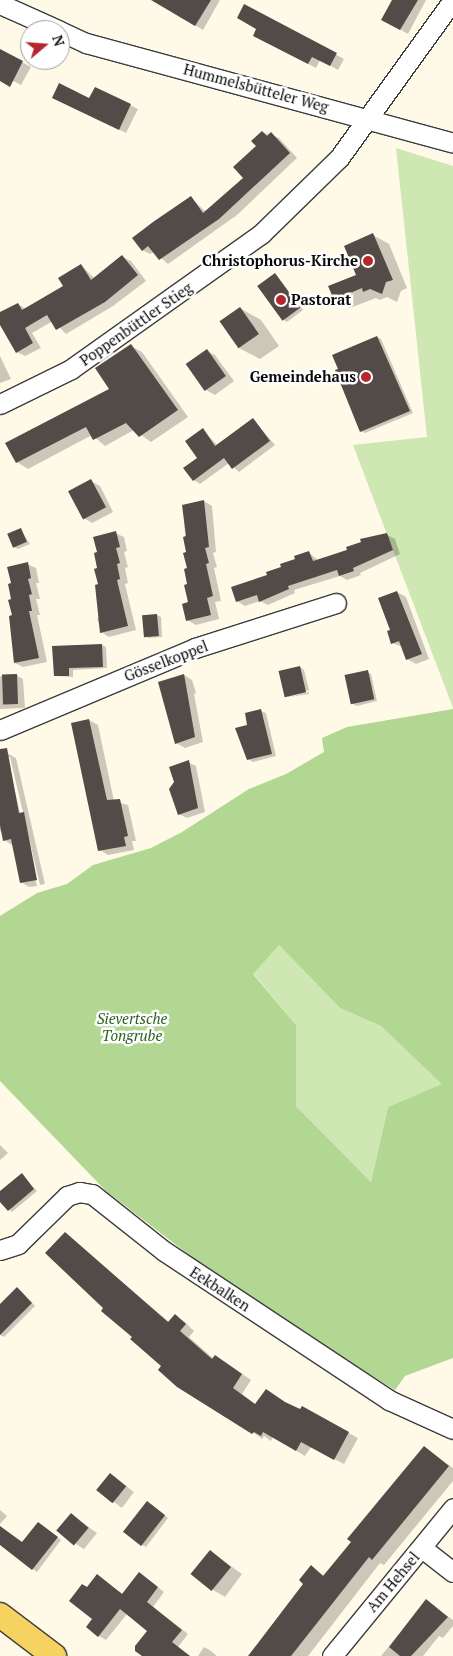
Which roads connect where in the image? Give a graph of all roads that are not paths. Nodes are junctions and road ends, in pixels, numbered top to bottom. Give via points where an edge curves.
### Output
1 (453, 0) edge
2 (0, 4) edge
3 (36, 20) edge
4 (70, 35) edge
5 (370, 118) junction
6 (453, 143) edge
7 (0, 404) edge
8 (336, 603) dead end
9 (0, 730) edge
10 (1, 1250) edge
11 (453, 1428) edge
12 (453, 1508) edge
13 (422, 1548) junction
14 (453, 1572) edge
15 (0, 1615) edge
16 (54, 1656) edge
17 (332, 1656) edge

1 - 5 street, Poppenbüttler Stieg
2 - 3 street, Hummelsbütteler Weg
4 - 5 street, Hummelsbütteler Weg via 86,43
5 - 6 street, Hummelsbütteler Weg
5 - 7 street, Poppenbüttler Stieg via 339,158 261,234 71,369
8 - 9 street, Gösselkoppel via 196,648
10 - 11 street, Eekbalken via 22,1241 67,1196 79,1192 92,1194 164,1251 389,1400
12 - 13 street, Am Hehsel
13 - 14 street
13 - 17 street, Am Hehsel
15 - 16 main road

